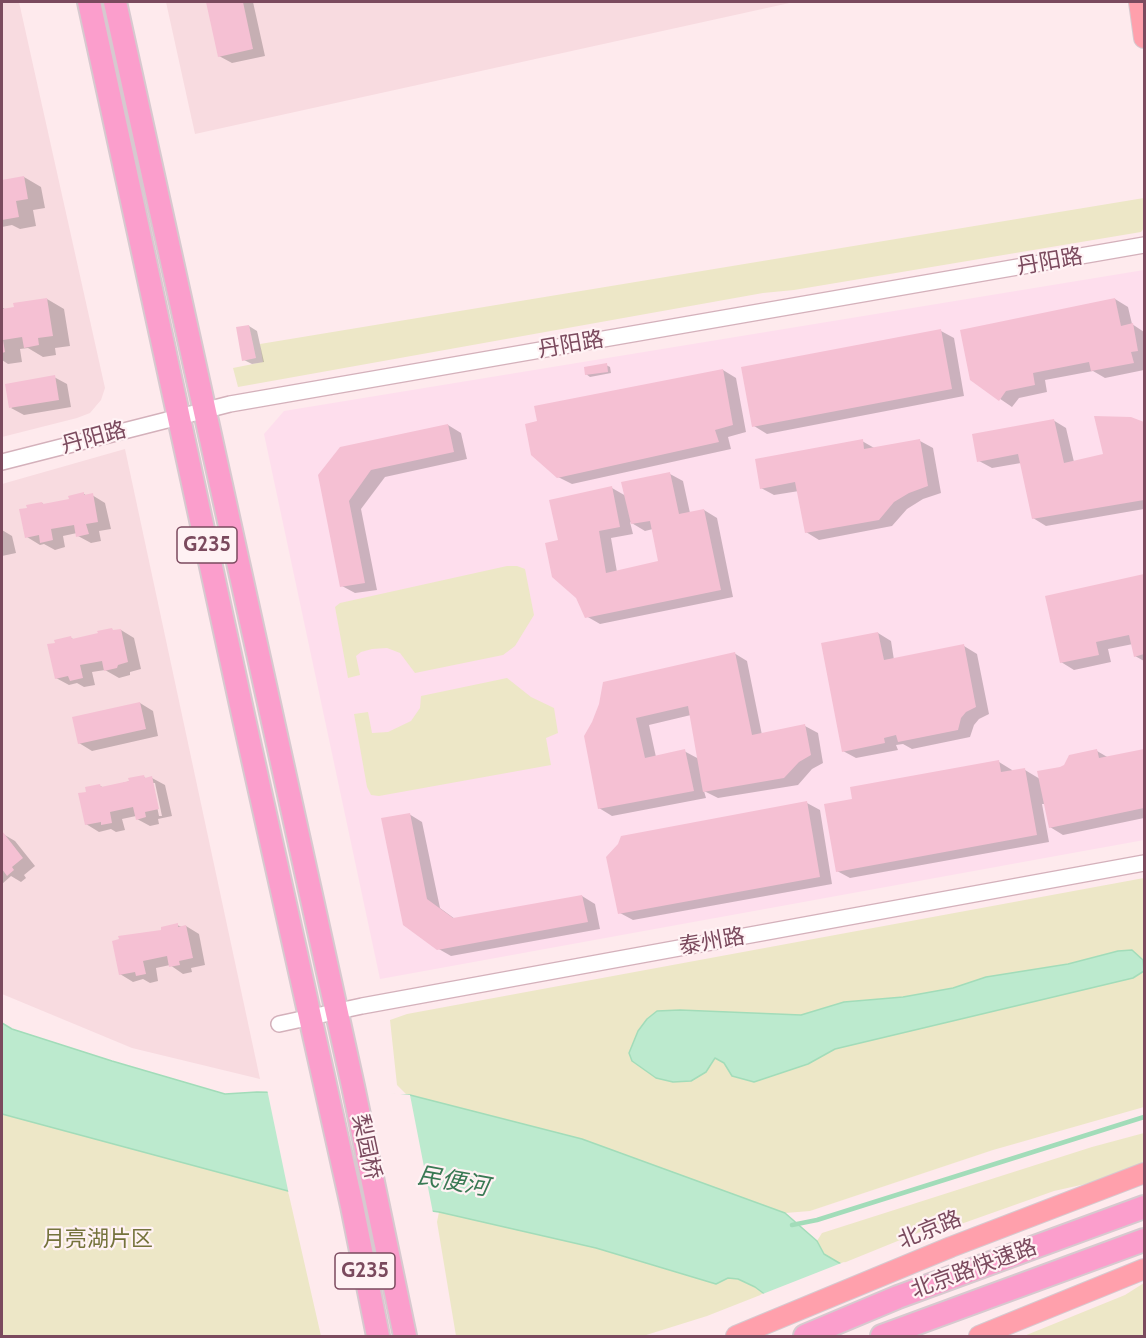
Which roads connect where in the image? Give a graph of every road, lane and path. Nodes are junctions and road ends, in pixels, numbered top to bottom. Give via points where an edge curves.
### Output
1 (89, 2) edge
2 (115, 2) edge
3 (1138, 2) edge
4 (1144, 38) edge
5 (1144, 245) edge
6 (206, 410) junction
7 (180, 416) junction
8 (2, 462) edge
9 (1144, 863) edge
10 (336, 1012) junction
11 (311, 1018) junction
12 (279, 1024) dead end
13 (1144, 1173) edge
14 (1144, 1207) edge
15 (1144, 1240) edge
16 (1144, 1269) edge
17 (378, 1336) edge
18 (405, 1336) edge
19 (736, 1336) edge
20 (805, 1336) edge
21 (882, 1336) edge
22 (979, 1336) edge

1 - 7 highway, G235
2 - 6 highway, G235
3 - 4 main road
5 - 6 street, 丹阳路
6 - 7 street, 丹阳路
6 - 10 highway, G235
7 - 8 street, 丹阳路
7 - 11 highway, G235
9 - 10 street, 泰州路
10 - 11 street, 泰州路
10 - 18 highway, 梨园桥 / G235
11 - 12 street, 泰州路
11 - 17 highway, 梨园桥 / G235
13 - 19 main road, 北京路
14 - 20 highway, 北京路快速路 via 898,1297
15 - 21 highway, 北京路快速路
16 - 22 main road

